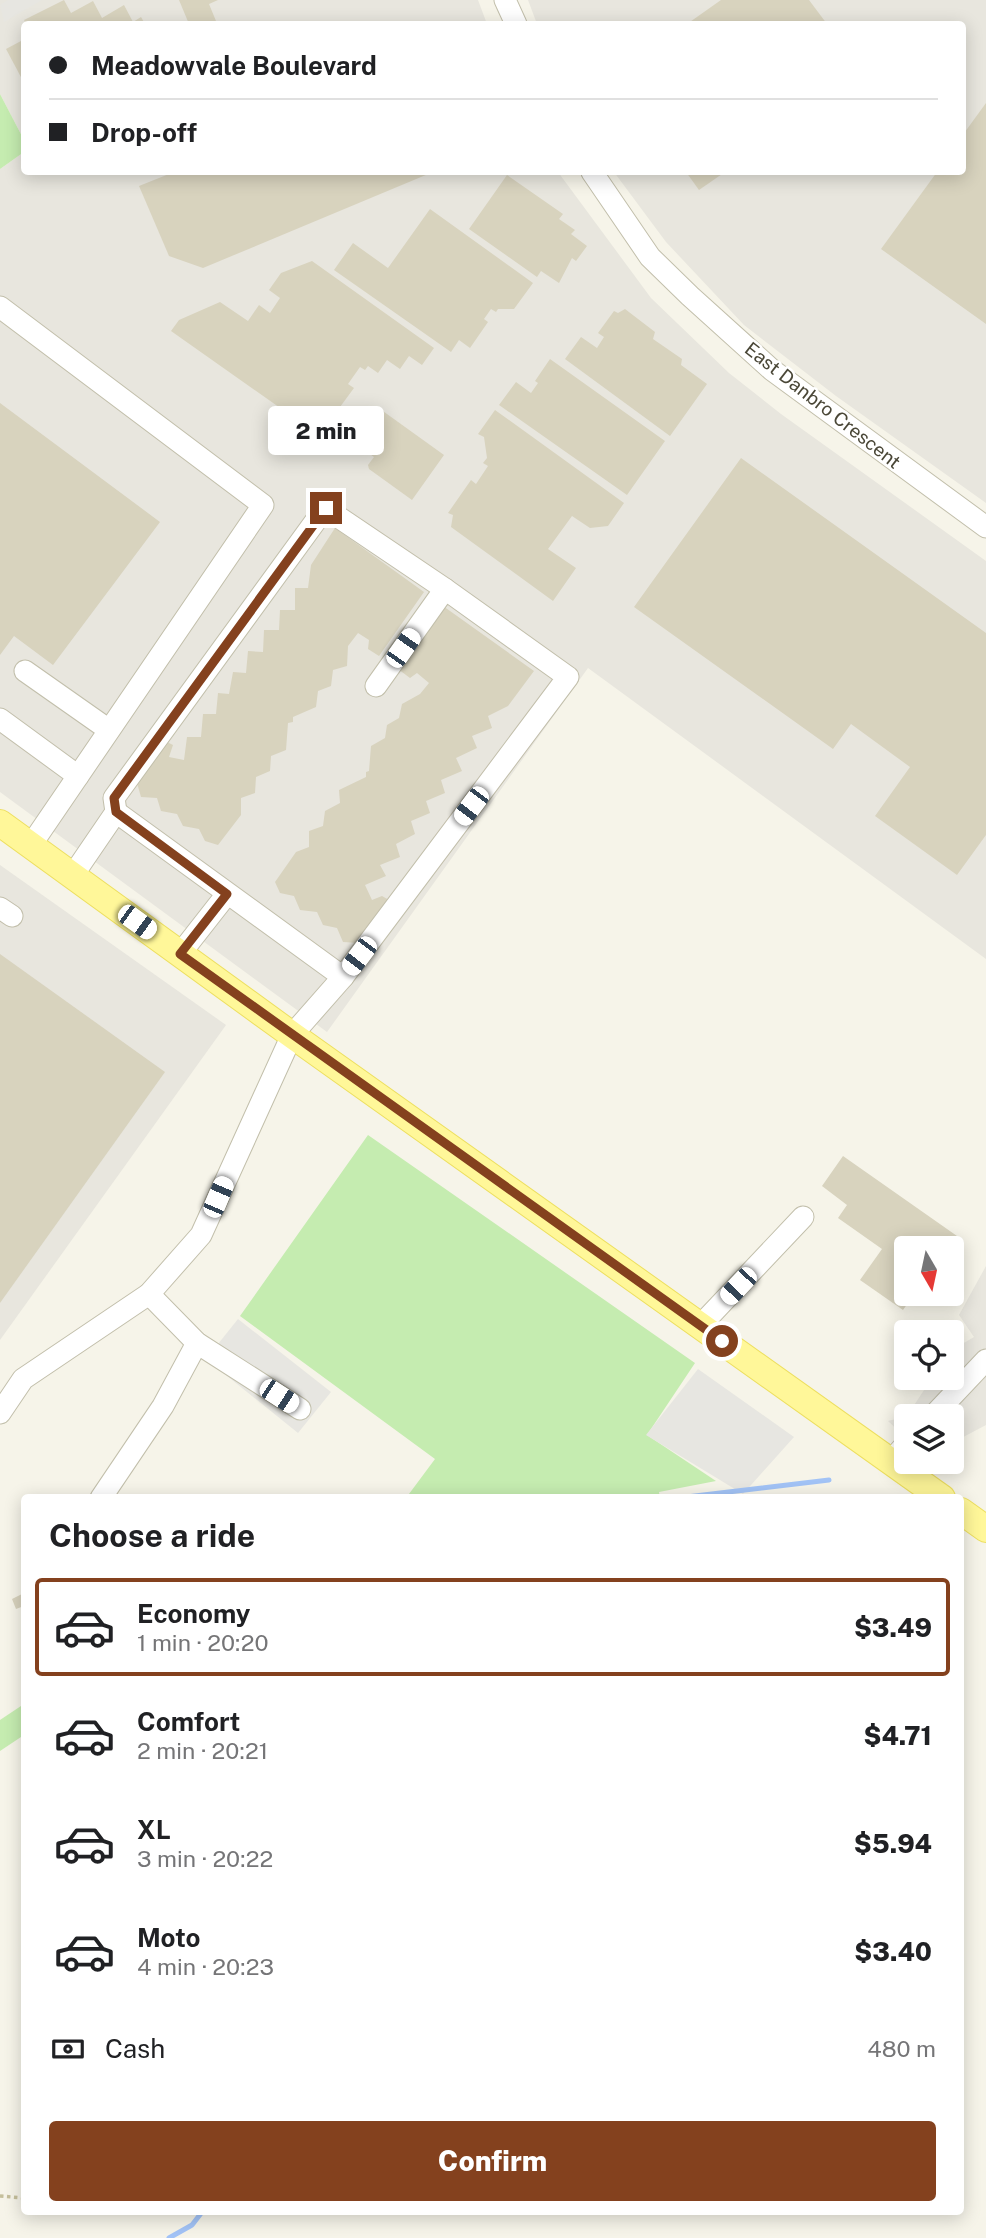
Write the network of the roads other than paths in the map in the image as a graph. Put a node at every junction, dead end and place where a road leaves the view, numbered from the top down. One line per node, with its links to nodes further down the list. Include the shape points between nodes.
1 (505, 0): 2 (street)
2 (515, 21)
3 (594, 175): 5 (street, East Danbro Crescent, via 650,257 772,370)
4 (1, 307): 10 (street, via 263,505)
5 (986, 527)
6 (445, 589): 8 (street); 12 (street, via 326,508 114,798); 18 (street, via 568,677)
7 (25, 671): 10 (street)
8 (376, 686)
9 (0, 719): 11 (street)
10 (109, 730): 11 (street)
11 (78, 776): 14 (street)
12 (116, 812): 15 (street); 16 (street)
13 (0, 822): 14 (main road)
14 (31, 845): 15 (main road)
15 (73, 875): 17 (main road)
16 (227, 894): 17 (street); 18 (street)
17 (180, 954): 19 (main road)
18 (343, 977): 19 (street)
19 (292, 1035): 21 (street, via 201,1236); 22 (main road)
20 (803, 1217): 22 (street)
21 (149, 1294): 23 (street); 27 (street, via 23,1379)
22 (700, 1326): 28 (main road)
23 (197, 1343): 26 (street); 30 (street, via 163,1406)
24 (986, 1360): 25 (street)
25 (944, 1404)
26 (300, 1409)
27 (0, 1412)
28 (894, 1450)
29 (919, 1474): 31 (main road)
30 (104, 1494)
31 (938, 1494)
32 (964, 1513): 33 (main road)
33 (986, 1529)

